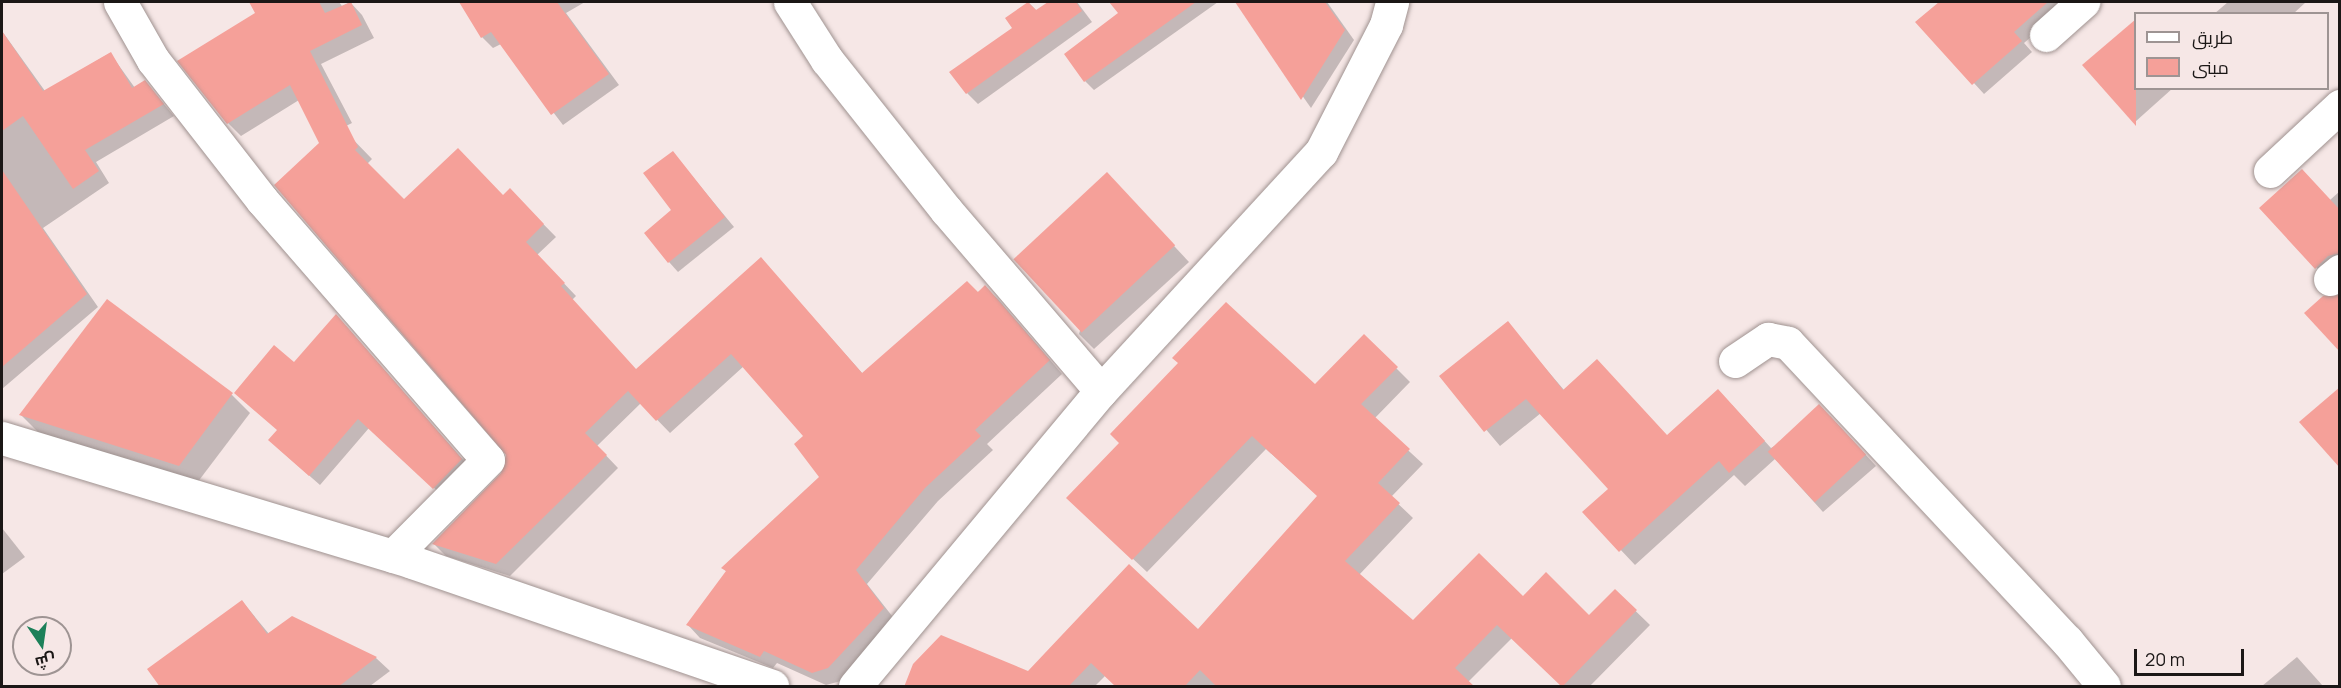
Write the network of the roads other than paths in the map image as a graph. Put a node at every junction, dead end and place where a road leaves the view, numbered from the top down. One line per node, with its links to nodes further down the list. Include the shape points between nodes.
1 (120, 2): 11 (street, via 153,60 262,200 488,460)
2 (790, 2): 9 (street, via 827,60 946,210)
3 (1392, 2): 9 (street, via 1386,25 1321,152)
4 (2083, 2): 5 (street)
5 (2046, 35)
6 (2340, 106): 7 (street)
7 (2270, 171)
8 (1735, 361): 14 (street, via 1768,339 1788,343 2067,640)
9 (1101, 391): 13 (street)
10 (2, 438): 11 (street)
11 (393, 556): 12 (street)
12 (772, 687)
13 (855, 687)
14 (2104, 687)

